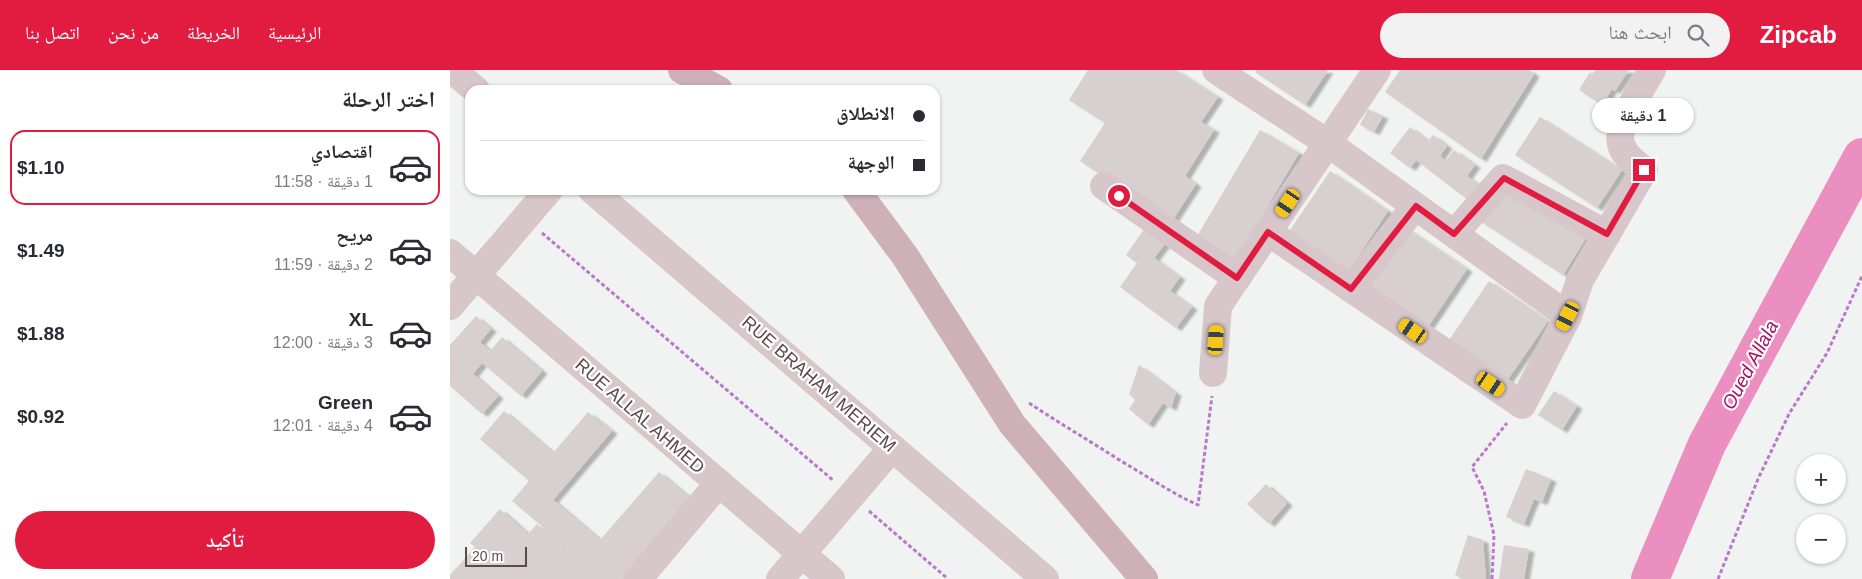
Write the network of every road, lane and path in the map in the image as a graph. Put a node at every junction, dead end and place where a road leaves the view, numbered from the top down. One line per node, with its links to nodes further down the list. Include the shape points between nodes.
1 (452, 70): 6 (street)
2 (682, 70): 7 (main road)
3 (1216, 70): 8 (street)
4 (1377, 70): 8 (street)
5 (1652, 70): 17 (street, via 1622,125 1620,138 1628,156 1644,170)
6 (470, 85)
7 (710, 85)
8 (1329, 144): 13 (street); 15 (street)
9 (1104, 186): 21 (street)
10 (545, 195): 14 (street)
11 (598, 195): 28 (street, RUE BRAHAM MERIEM)
12 (860, 195): 37 (main road, via 909,263 1012,424)
13 (1416, 206): 16 (street); 22 (street)
14 (525, 218): 19 (street); 30 (path)
15 (1268, 232): 21 (street); 22 (street)
16 (1454, 234): 17 (street, via 1504,178); 24 (street)
17 (1607, 234): 24 (street, via 1580,280)
18 (450, 253): 19 (street, RUE ALLAL AHMED)
19 (476, 275): 23 (street); 29 (street, RUE ALLAL AHMED)
20 (1862, 276): 39 (path, via 1827,353 1789,414)
21 (1237, 278): 25 (street, via 1218,306)
22 (1351, 289): 27 (street)
23 (450, 306)
24 (1568, 316): 27 (street)
25 (1213, 374): 26 (path, via 1198,505 1167,490)
26 (1024, 400)
27 (1522, 405): 38 (path, via 1472,467 1484,491 1494,535)
28 (892, 448): 30 (street); 36 (street, RUE BRAHAM MERIEM)
29 (719, 483): 31 (street, RUE ALLAL AHMED); 32 (street)
30 (851, 496): 31 (street); 35 (path)
31 (802, 554): 33 (street); 34 (street, RUE ALLAL AHMED)
32 (638, 579)
33 (780, 579)
34 (831, 579)
35 (948, 579)
36 (1045, 579)
37 (1144, 579)
38 (1492, 579)
39 (1718, 579)

